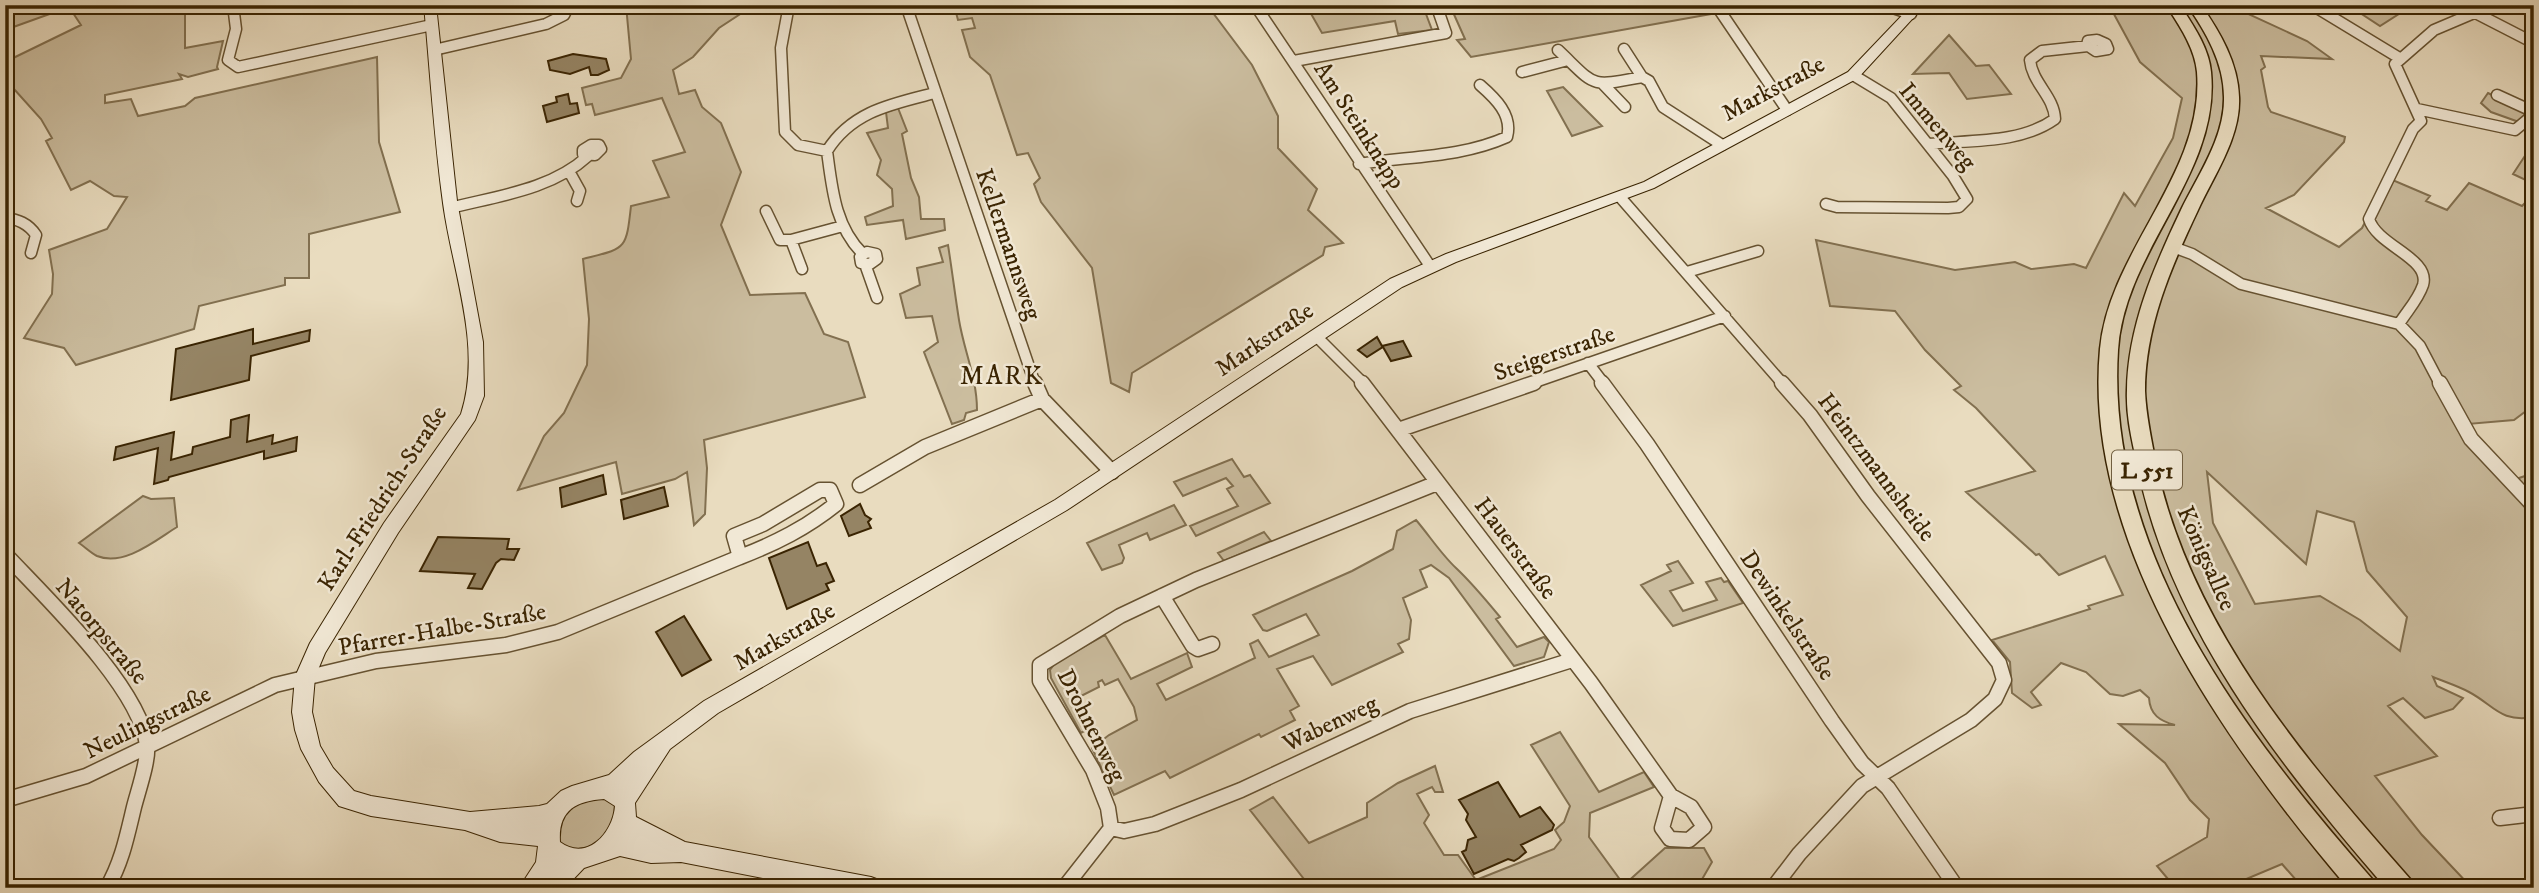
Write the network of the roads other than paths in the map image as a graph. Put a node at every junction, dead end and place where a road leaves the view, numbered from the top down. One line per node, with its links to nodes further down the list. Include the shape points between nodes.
1 (233, 5): 16 (street, via 236,29 228,60 238,67)
2 (430, 5): 16 (main road, Karl-Friedrich-Straße)
3 (569, 5): 20 (street, via 564,15 546,24)
4 (789, 5): 37 (street, via 781,49 785,132 798,145)
5 (906, 5): 30 (street, Kellermannsweg)
6 (1255, 5): 24 (street, Am Steinknapp)
7 (1441, 5): 24 (street, via 1446,33)
8 (1716, 5): 34 (street)
9 (1884, 5): 14 (street, Markstraße)
10 (2174, 5): 95 (main road, L 551, via 2204,70 2205,107 2193,146 2133,264 2115,311 2108,400 2119,477 2164,598 2218,696 2271,774)
11 (2194, 5): 49 (main road, Königsallee / L 551, via 2226,66 2231,110 2219,151)
12 (2312, 5): 22 (street)
13 (2460, 5): 15 (street)
14 (1915, 10): 26 (main road, Markstraße)
15 (2474, 13): 17 (street); 22 (street, via 2434,30)
16 (432, 25): 20 (main road, Karl-Friedrich-Straße)
17 (2534, 43)
18 (2088, 46): 35 (street, via 2042,51 2030,60 2032,72 2054,106 2055,119 2050,125 2021,134)
19 (1624, 49): 27 (street)
20 (434, 50): 44 (main road, Karl-Friedrich-Straße)
21 (1558, 50): 23 (street)
22 (2401, 59): 33 (street, via 2396,66)
23 (1568, 60): 25 (street, via 1531,65); 28 (street, via 1593,83)
24 (1294, 61): 39 (street, Am Steinknapp)
25 (1522, 72)
26 (1853, 75): 34 (main road, Markstraße); 35 (street, Immenweg, via 1891,97)
27 (1642, 77): 28 (street); 36 (street, via 1663,107)
28 (1603, 84): 32 (street)
29 (1480, 85): 39 (street, via 1504,113 1510,127 1507,137 1450,154)
30 (935, 93): 37 (street, via 860,115 842,128); 60 (street, Kellermannsweg)
31 (2497, 95): 33 (street, via 2533,115 2515,130)
32 (1625, 107)
33 (2417, 109): 57 (street, via 2421,121 2369,219 2374,232 2423,274 2418,293)
34 (1787, 110): 36 (main road, Markstraße)
35 (1928, 144): 43 (street, Immenweg, via 1967,195 1959,207)
36 (1722, 145): 41 (main road, Markstraße)
37 (827, 151): 47 (street)
38 (587, 156): 40 (street)
39 (1359, 164): 52 (street, Am Steinknapp)
40 (570, 173): 42 (street, via 580,191); 44 (street)
41 (1620, 197): 52 (main road, Markstraße); 54 (street, Heintzmannsheide)
42 (577, 201)
43 (1826, 204)
44 (450, 208): 71 (main road, Karl-Friedrich-Straße, via 476,358 473,407 362,573)
45 (766, 211): 48 (street, via 780,240)
46 (5, 217): 51 (street, via 32,228 36,235)
47 (844, 226): 48 (street); 55 (street, via 864,259)
48 (791, 240): 53 (street)
49 (2173, 247): 57 (street, via 2241,284); 96 (main road, Königsallee / L 551, via 2144,318 2136,365 2137,420 2160,515 2196,601 2244,685 2332,807)
50 (1758, 251): 54 (street)
51 (31, 253)
52 (1430, 266): 58 (main road, Markstraße)
53 (802, 269)
54 (1687, 272): 56 (street, Heintzmannsheide)
55 (877, 298)
56 (1725, 316): 59 (street, Steigerstraße); 74 (street, Heintzmannsheide, via 1810,415 1999,663 2004,682 1995,699 1971,720)
57 (2399, 324): 65 (street, via 2423,352 2465,430)
58 (1316, 336): 61 (street, Hauerstraße, via 1336,353); 62 (main road, Markstraße)
59 (1588, 363): 61 (street, Steigerstraße); 74 (street, Dewinkelstraße, via 1862,764)
60 (1042, 399): 62 (street, Kellermannsweg); 64 (street, via 893,461)
61 (1398, 429): 63 (street, Hauerstraße)
62 (1112, 472): 72 (main road, Markstraße, via 711,707)
63 (1437, 482): 68 (street, Drohnenweg); 70 (street, Hauerstraße)
64 (860, 485)
65 (2534, 506)
66 (5, 554): 73 (street, Natorpstraße, via 127,693)
67 (740, 558): 67 (street, Pfarrer-Halbe-Straße, via 785,539 829,511 836,504 830,489 734,536); 71 (street, Pfarrer-Halbe-Straße, via 589,621 527,641 413,655)
68 (1162, 596): 69 (street, via 1193,646 1198,649); 83 (street, Drohnenweg, via 1101,627 1040,665 1038,673 1094,775)
69 (1212, 644)
70 (1572, 660): 76 (street, Hauerstraße); 83 (street, Wabenweg, via 1409,711 1237,792 1155,824 1124,831)
71 (305, 677): 73 (street, Neulingstraße, via 275,685); 82 (main road, Karl-Friedrich-Straße, via 302,712 311,749 343,797 358,804)
72 (662, 746): 75 (main road, Markstraße, via 616,782); 79 (main road, Markstraße, via 638,780)
73 (148, 747): 77 (street, Neulingstraße, via 81,778); 88 (street, via 120,865)
74 (1877, 777): 93 (street, via 1862,786); 94 (street, Dewinkelstraße)
75 (601, 788): 78 (main road, via 576,794); 79 (main road, via 617,794)
76 (1671, 796)
77 (5, 800)
78 (554, 812): 82 (main road, Karl-Friedrich-Straße); 84 (main road)
79 (624, 812): 85 (main road, via 620,834); 86 (main road, via 633,829)
80 (2534, 814): 81 (street)
81 (2500, 818)
82 (465, 820): 84 (main road, Karl-Friedrich-Straße, via 500,832 533,834)
83 (1111, 828): 92 (street)
84 (548, 843): 87 (main road, via 563,857); 89 (main road, via 545,869)
85 (607, 847): 86 (main road); 87 (main road)
86 (681, 852): 91 (main road)
87 (579, 859): 90 (main road)
88 (107, 888)
89 (530, 888)
90 (549, 888)
91 (871, 888)
92 (1064, 888)
93 (1773, 888)
94 (1957, 888)
95 (2364, 888)
96 (2402, 888)

